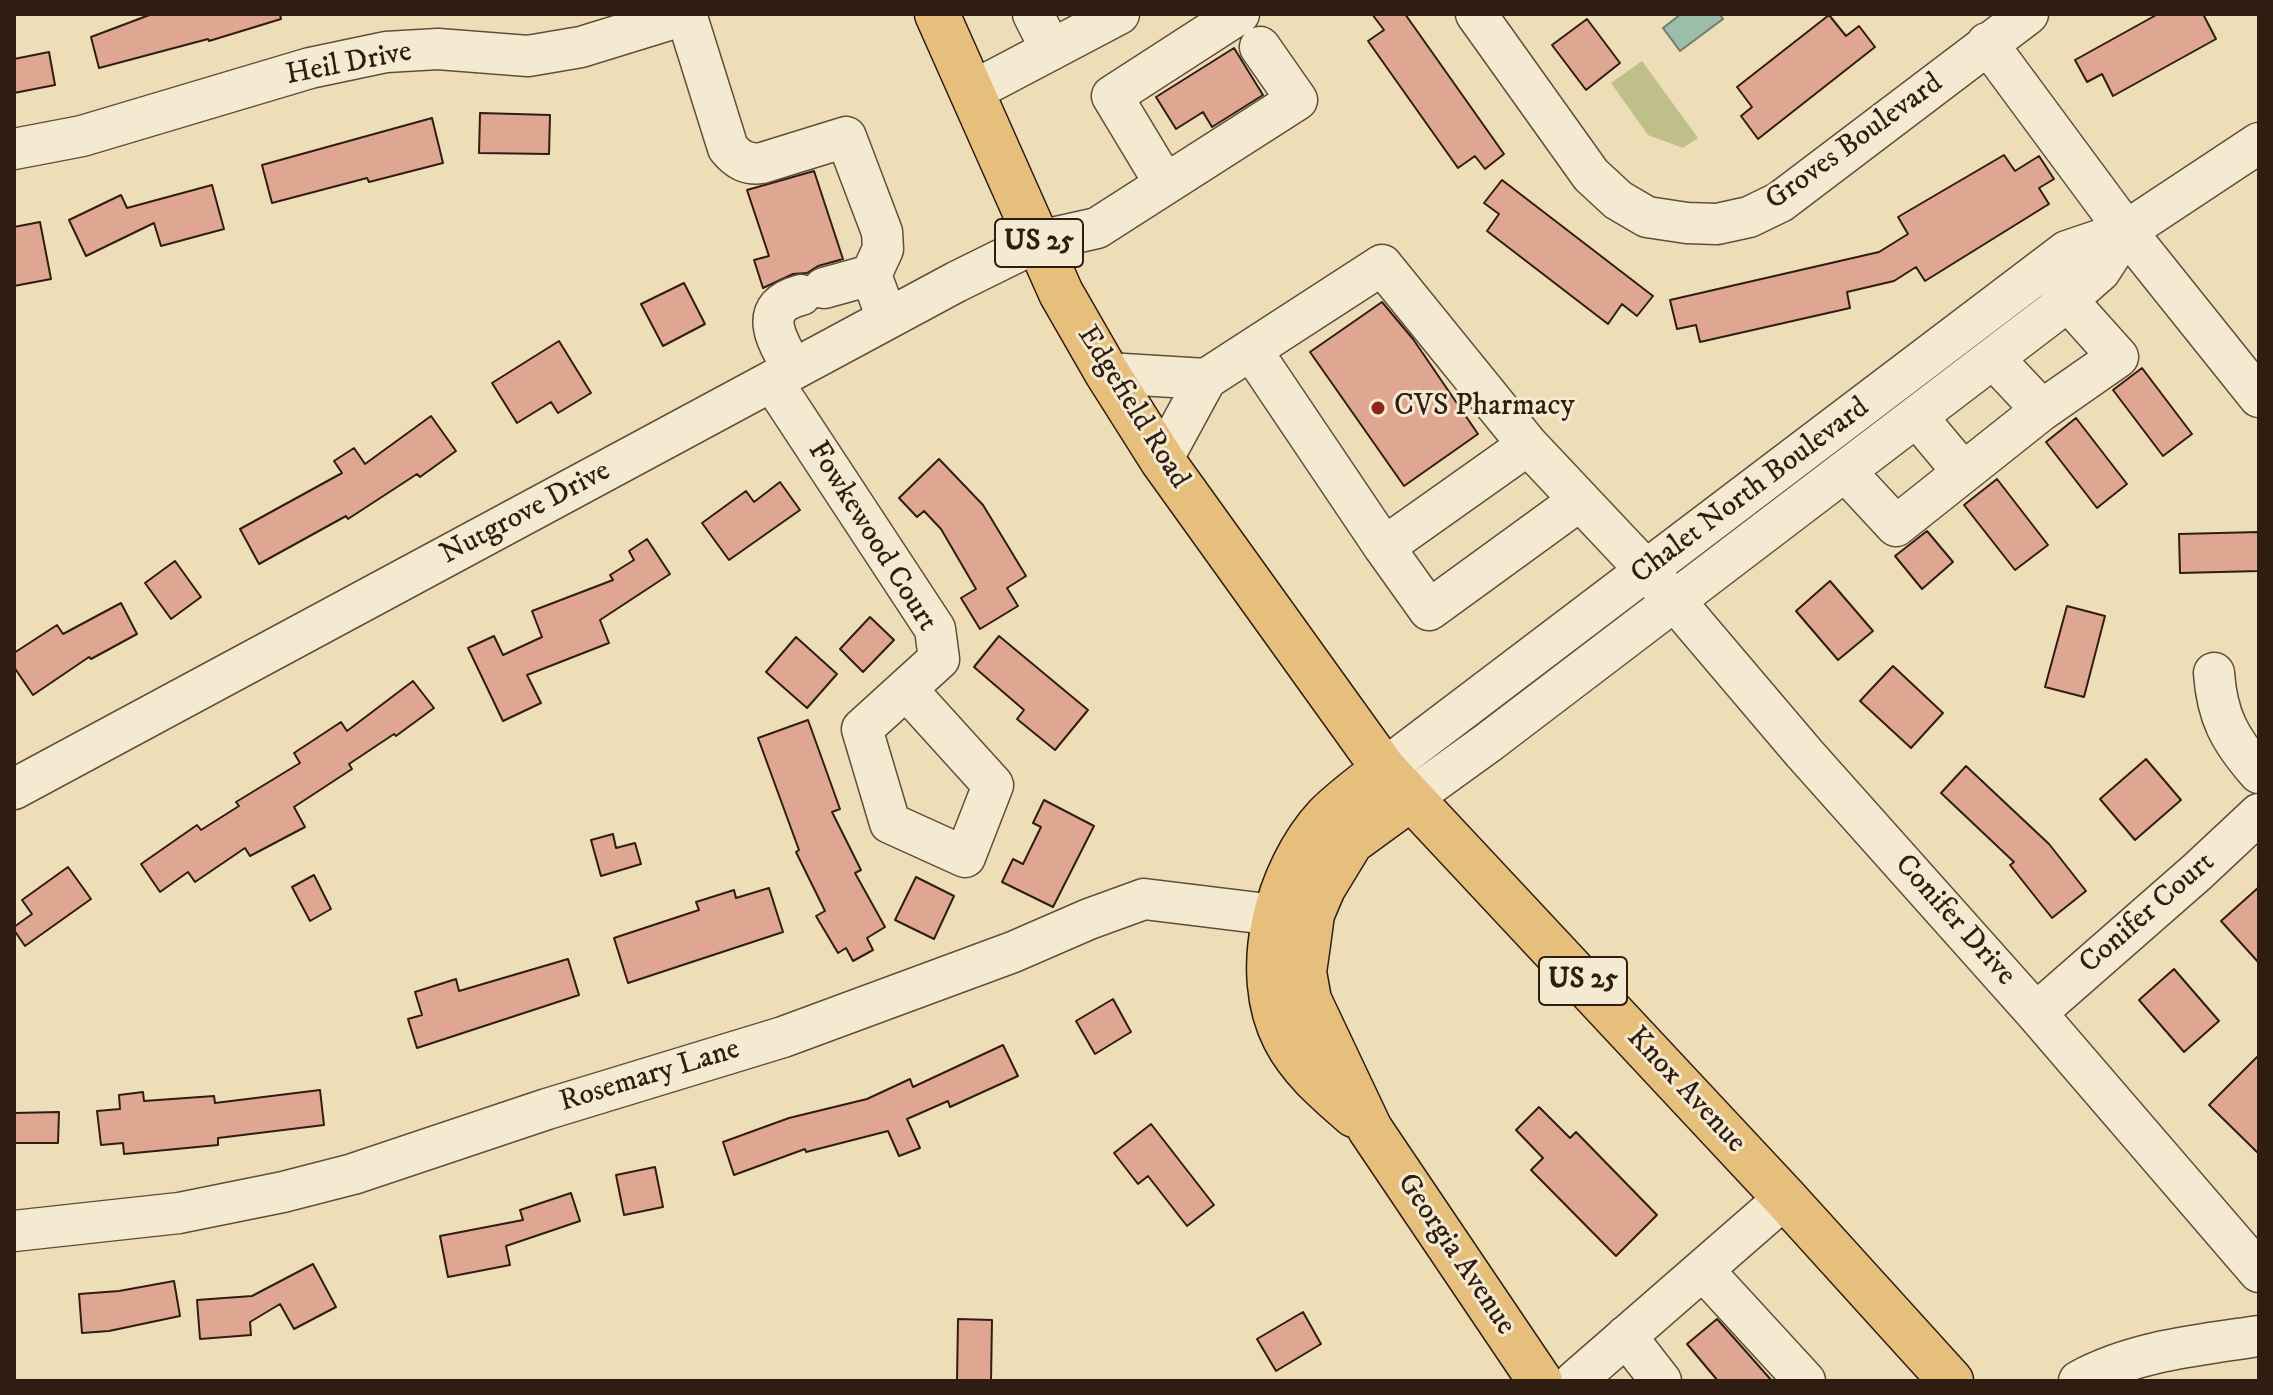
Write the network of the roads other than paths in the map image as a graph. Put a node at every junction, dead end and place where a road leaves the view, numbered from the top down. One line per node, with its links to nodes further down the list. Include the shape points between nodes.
1 (687, 14): 13 (street, Heil Drive, via 581,47 528,56 438,49 386,52 310,68 82,136); 17 (street, via 728,148 736,157 762,163 846,137 882,232 883,249)
2 (937, 14): 11 (main road, Edgefield Road / US 25)
3 (1033, 14): 10 (street)
4 (1119, 14): 10 (street)
5 (1239, 14): 14 (street, via 1112,96)
6 (1476, 14): 8 (street, Groves Boulevard, via 1591,175 1647,217 1687,223 1749,217 1780,202)
7 (2028, 14): 8 (street, Groves Boulevard)
8 (1987, 43): 15 (street)
9 (1260, 47): 14 (street, Nutgrove Drive, via 1297,100)
10 (1051, 50): 11 (street)
11 (971, 92): 16 (main road, Edgefield Road / US 25)
12 (2259, 143): 15 (street, Chalet North Boulevard)
13 (14, 149)
14 (1165, 184): 16 (street, Nutgrove Drive, via 1097,228)
15 (2126, 231): 18 (street, Chalet North Boulevard, via 2100,271); 25 (street); 34 (street, Chalet North Boulevard, via 2067,251)
16 (1039, 241): 19 (street, Nutgrove Drive); 22 (main road, Edgefield Road / US 25, via 1061,293)
17 (871, 275): 19 (street); 23 (street, via 778,307 773,332)
18 (2067, 300): 21 (street, Chalet North Boulevard); 26 (street, via 2118,357)
19 (887, 318): 23 (street, Nutgrove Drive)
20 (1252, 351): 24 (street); 28 (street, Conifer Drive, via 1382,265); 33 (street)
21 (1994, 359): 26 (street); 27 (street, Chalet North Boulevard)
22 (1107, 373): 24 (street); 29 (main road, Edgefield Road / US 25)
23 (783, 375): 37 (street, Fowkewood Court, via 935,629 939,659); 40 (street, Nutgrove Drive)
24 (1206, 379): 29 (street)
25 (2259, 397)
26 (2042, 410): 31 (street)
27 (1917, 417): 30 (street, Chalet North Boulevard); 31 (street)
28 (1528, 445): 32 (street, Conifer Drive); 33 (street)
29 (1162, 460): 39 (main road, Edgefield Road / US 25)
30 (1845, 471): 31 (street, via 1896,526); 35 (street, Chalet North Boulevard)
31 (1963, 472)
32 (1579, 501): 33 (street, via 1429,610); 34 (street, Conifer Drive)
33 (1384, 547)
34 (1646, 572): 35 (street, Conifer Drive); 39 (street, Chalet North Boulevard)
35 (1674, 600): 39 (street, Chalet North Boulevard, via 1489,742); 43 (street, Conifer Drive)
36 (2214, 673): 38 (street, via 2219,713 2239,751)
37 (906, 689)
38 (2259, 773)
39 (1397, 784): 42 (main road, Georgia Avenue, via 1328,816 1282,891); 44 (main road, Georgia Avenue, via 1337,861 1312,914 1304,972 1309,1000); 45 (main road, Knox Avenue / US 25)
40 (14, 789)
41 (2259, 814): 43 (street, Conifer Court)
42 (1275, 915): 44 (main road, Georgia Avenue, via 1269,986 1285,1039 1313,1080); 46 (street, Rosemary Lane, via 1144,899 783,1037 353,1174 179,1213)
43 (2036, 1013): 48 (street, Conifer Drive)
44 (1370, 1129): 51 (main road, Georgia Avenue)
45 (1785, 1198): 47 (street); 55 (main road, Knox Avenue / US 25)
46 (14, 1231)
47 (1703, 1270): 49 (street); 54 (street)
48 (2259, 1272)
49 (1626, 1336): 52 (street); 53 (street)
50 (2259, 1336): 56 (street, via 2123,1361)
51 (1540, 1381)
52 (1575, 1381)
53 (1661, 1381)
54 (1805, 1381)
55 (1951, 1381)
56 (2079, 1381)

